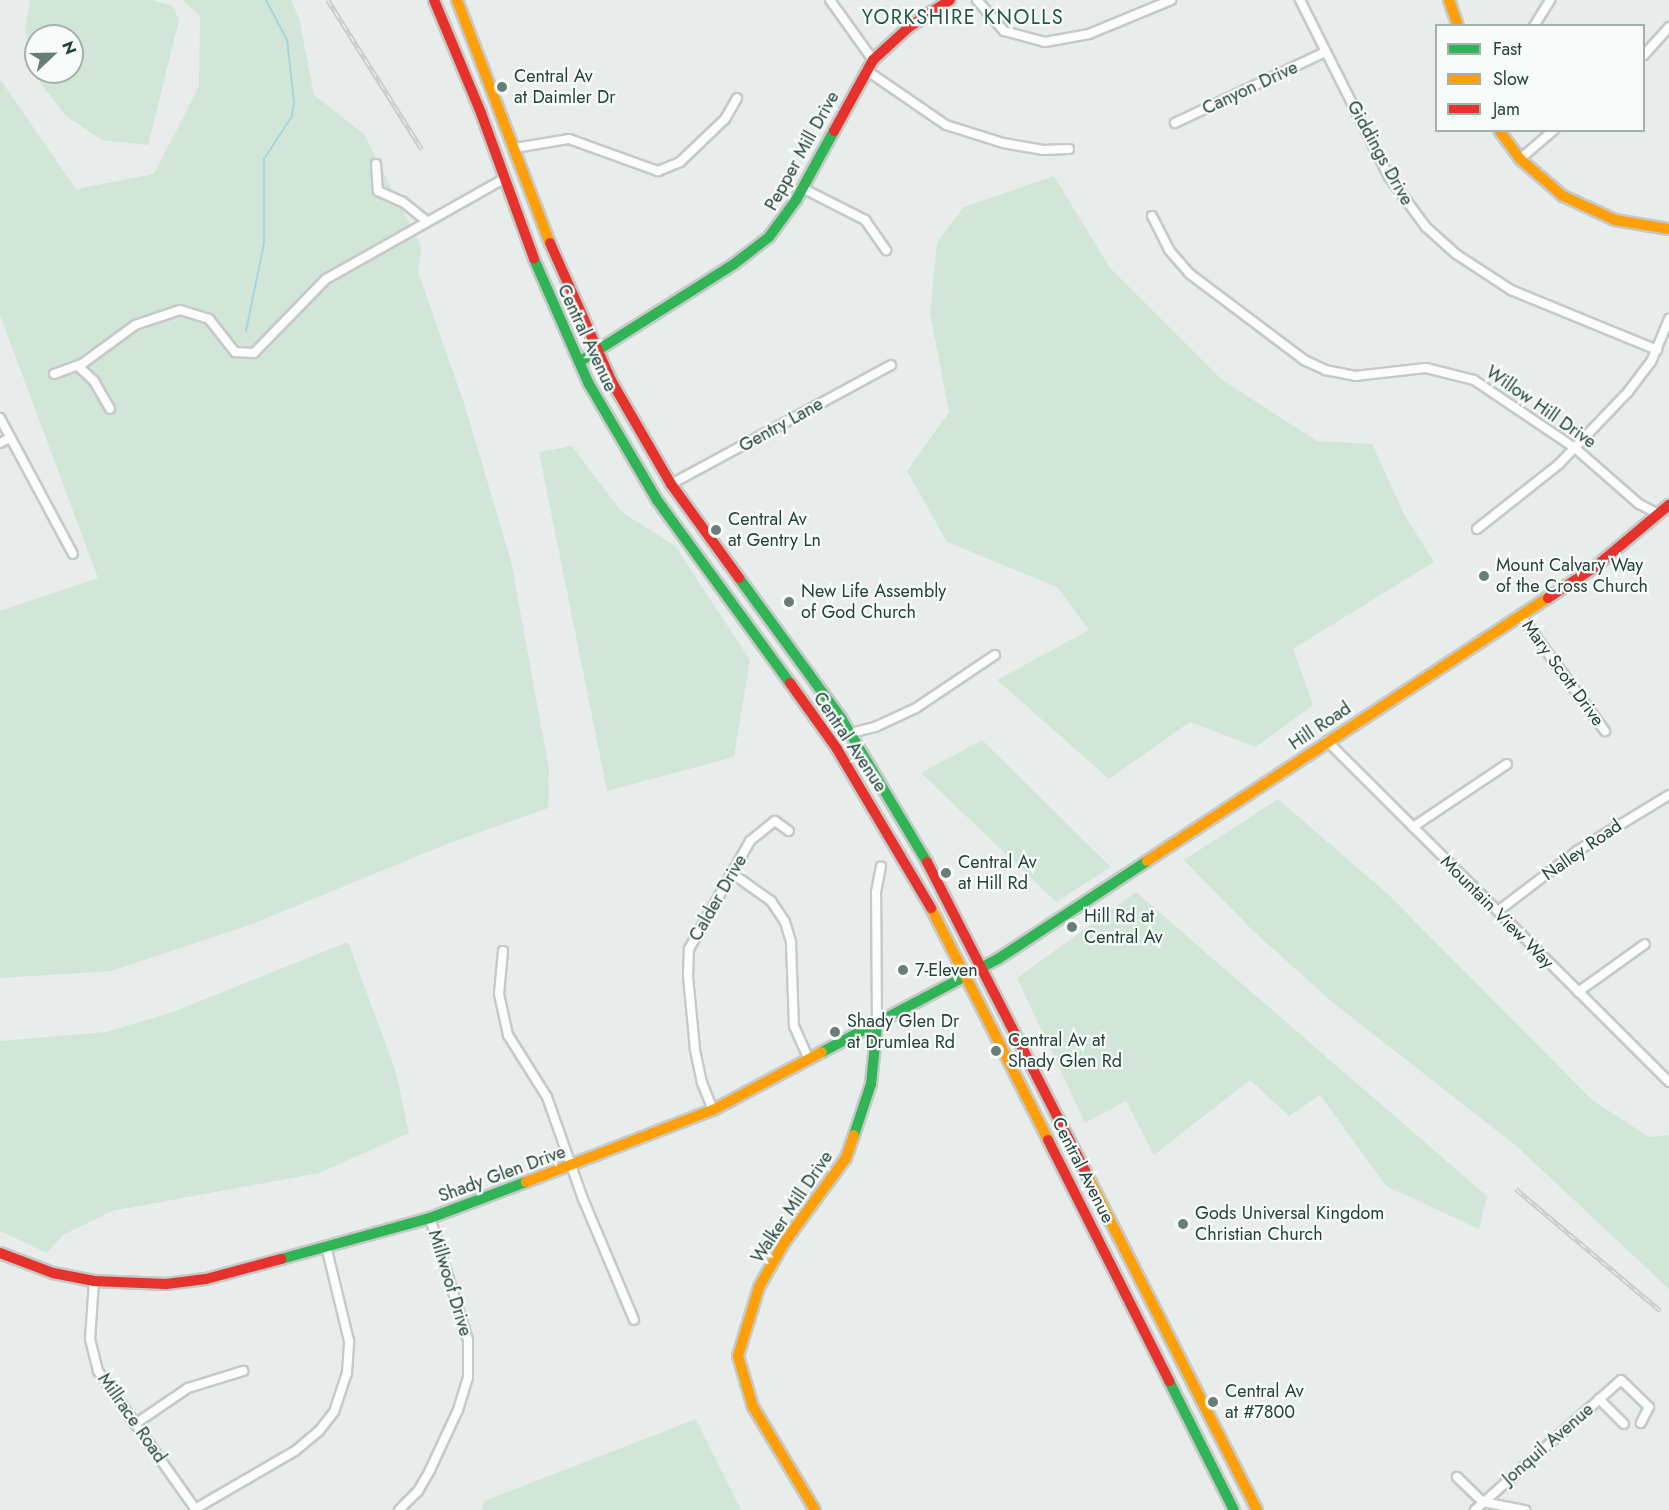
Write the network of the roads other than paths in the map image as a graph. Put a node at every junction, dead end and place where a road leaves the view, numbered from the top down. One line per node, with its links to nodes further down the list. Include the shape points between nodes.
1 (434, 0): 25 (main road, Central Avenue)
2 (457, 0): 21 (main road, Central Avenue)
3 (830, 0): 15 (street)
4 (951, 0): 15 (main road, Pepper Mill Drive, via 909,27)
5 (977, 0): 6 (street, via 1004,31 1045,42 1089,34)
6 (1171, 0)
7 (1300, 0): 13 (street, Giddings Drive)
8 (1449, 0): 10 (main road)
9 (1550, 0): 11 (street)
10 (1457, 24)
11 (1535, 24)
12 (1669, 27): 14 (street)
13 (1325, 52): 18 (street, Canyon Drive); 32 (street, Giddings Drive, via 1397,190 1446,246 1511,291)
14 (1645, 54)
15 (873, 60): 16 (main road, Pepper Mill Drive)
16 (866, 70): 22 (street, via 946,125 1003,143 1043,150); 26 (main road, Pepper Mill Drive)
17 (737, 98): 21 (street, via 725,119 680,162 658,171 569,139)
18 (1175, 123)
19 (1500, 132): 23 (main road)
20 (1552, 132): 23 (street)
21 (515, 148): 33 (main road, Central Avenue)
22 (1069, 149)
23 (1520, 159): 29 (main road, via 1551,188 1579,204 1635,225)
24 (376, 164): 28 (street, via 378,191 403,202)
25 (505, 178): 28 (street); 34 (main road, Central Avenue, via 540,275)
26 (802, 188): 30 (street, via 865,220); 33 (main road, Pepper Mill Drive, via 774,232 756,248)
27 (1152, 216): 42 (street, Willow Hill Drive, via 1169,250 1190,274 1304,360 1325,370 1355,376 1408,368 1463,375)
28 (425, 220): 36 (street, via 326,279 264,345 249,355 236,352 209,319 180,310 135,325)
29 (1669, 229)
30 (886, 249)
31 (1669, 319): 32 (street)
32 (1657, 350): 42 (street, via 1636,383)
33 (596, 352): 34 (main road, Pepper Mill Drive); 43 (main road, Central Avenue)
34 (579, 362): 64 (main road, Central Avenue, via 612,427 657,500 843,758 929,902)
35 (891, 365): 43 (street, Gentry Lane)
36 (78, 366): 37 (street); 38 (street, via 94,381)
37 (54, 374)
38 (110, 409)
39 (0, 418): 40 (street)
40 (10, 438): 41 (street); 48 (street)
41 (0, 442)
42 (1575, 448): 45 (street, Willow Hill Drive, via 1639,504); 47 (street)
43 (672, 484): 52 (main road, Central Avenue)
44 (1669, 505): 45 (main road, Hill Road)
45 (1659, 514): 46 (main road, Willow Hill Drive); 49 (main road, Hill Road, via 1614,553)
46 (1669, 521)
47 (1477, 530)
48 (73, 554)
49 (1520, 615): 51 (street, Mary Scott Drive); 53 (main road, Hill Road)
50 (995, 655): 52 (street, via 916,708 875,728)
51 (1605, 731)
52 (851, 733): 63 (main road, Central Avenue, via 915,838)
53 (1327, 741): 56 (street, Mountain View Way); 63 (main road, Hill Road)
54 (1507, 764): 56 (street)
55 (1669, 795): 60 (street, Nalley Road, via 1577,852)
56 (1413, 827): 60 (street, Mountain View Way)
57 (789, 831): 59 (street, Calder Drive, via 775,821 761,829)
58 (882, 866): 66 (street, Walker Mill Drive, via 876,892)
59 (733, 874): 67 (street, via 771,900 786,922 791,942 794,1026); 69 (street, Calder Drive, via 691,942 687,965 699,1072)
60 (1498, 911): 65 (street, Mountain View Way)
61 (1645, 944): 65 (street)
62 (502, 951): 70 (street, via 499,983 503,1021 513,1046 547,1097)
63 (983, 968): 64 (main road, Shady Glen Drive); 82 (main road, Central Avenue)
64 (967, 977): 66 (main road, Shady Glen Drive); 87 (main road, Central Avenue)
65 (1578, 992): 68 (street, Mountain View Way)
66 (877, 1025): 67 (main road, Shady Glen Drive); 86 (main road, Walker Mill Drive, via 871,1084 846,1158 784,1243 759,1287 738,1356 753,1407)
67 (809, 1060): 69 (main road, Shady Glen Drive)
68 (1669, 1082)
69 (712, 1110): 70 (main road, Shady Glen Drive)
70 (572, 1165): 71 (main road, Shady Glen Drive); 75 (street)
71 (430, 1218): 72 (main road, Shady Glen Drive); 85 (street, Millwoof Drive, via 468,1340 468,1377 458,1410 430,1470 418,1491)
72 (326, 1246): 74 (main road, Shady Glen Drive, via 197,1280 135,1284); 84 (street, via 350,1341 347,1373 334,1412 295,1451)
73 (0, 1253): 74 (main road, Shady Glen Drive, via 53,1273)
74 (94, 1281): 79 (street, Millrace Road, via 90,1331 94,1360 114,1398)
75 (634, 1320)
76 (243, 1371): 79 (street, via 188,1388)
77 (1599, 1399): 78 (street, Jonquil Avenue, via 1622,1380 1649,1407); 80 (street); 83 (street, Jonquil Avenue)
78 (1641, 1423)
79 (135, 1424): 84 (street, Millrace Road)
80 (1624, 1424)
81 (1457, 1477): 83 (street)
82 (1250, 1496): 88 (main road, Central Avenue); 89 (main road)
83 (1483, 1502): 90 (street, Jonquil Avenue); 91 (street)
84 (196, 1509)
85 (399, 1510)
86 (815, 1510)
87 (1234, 1510)
88 (1257, 1510)
89 (1267, 1510)
90 (1475, 1510)
91 (1526, 1510)

